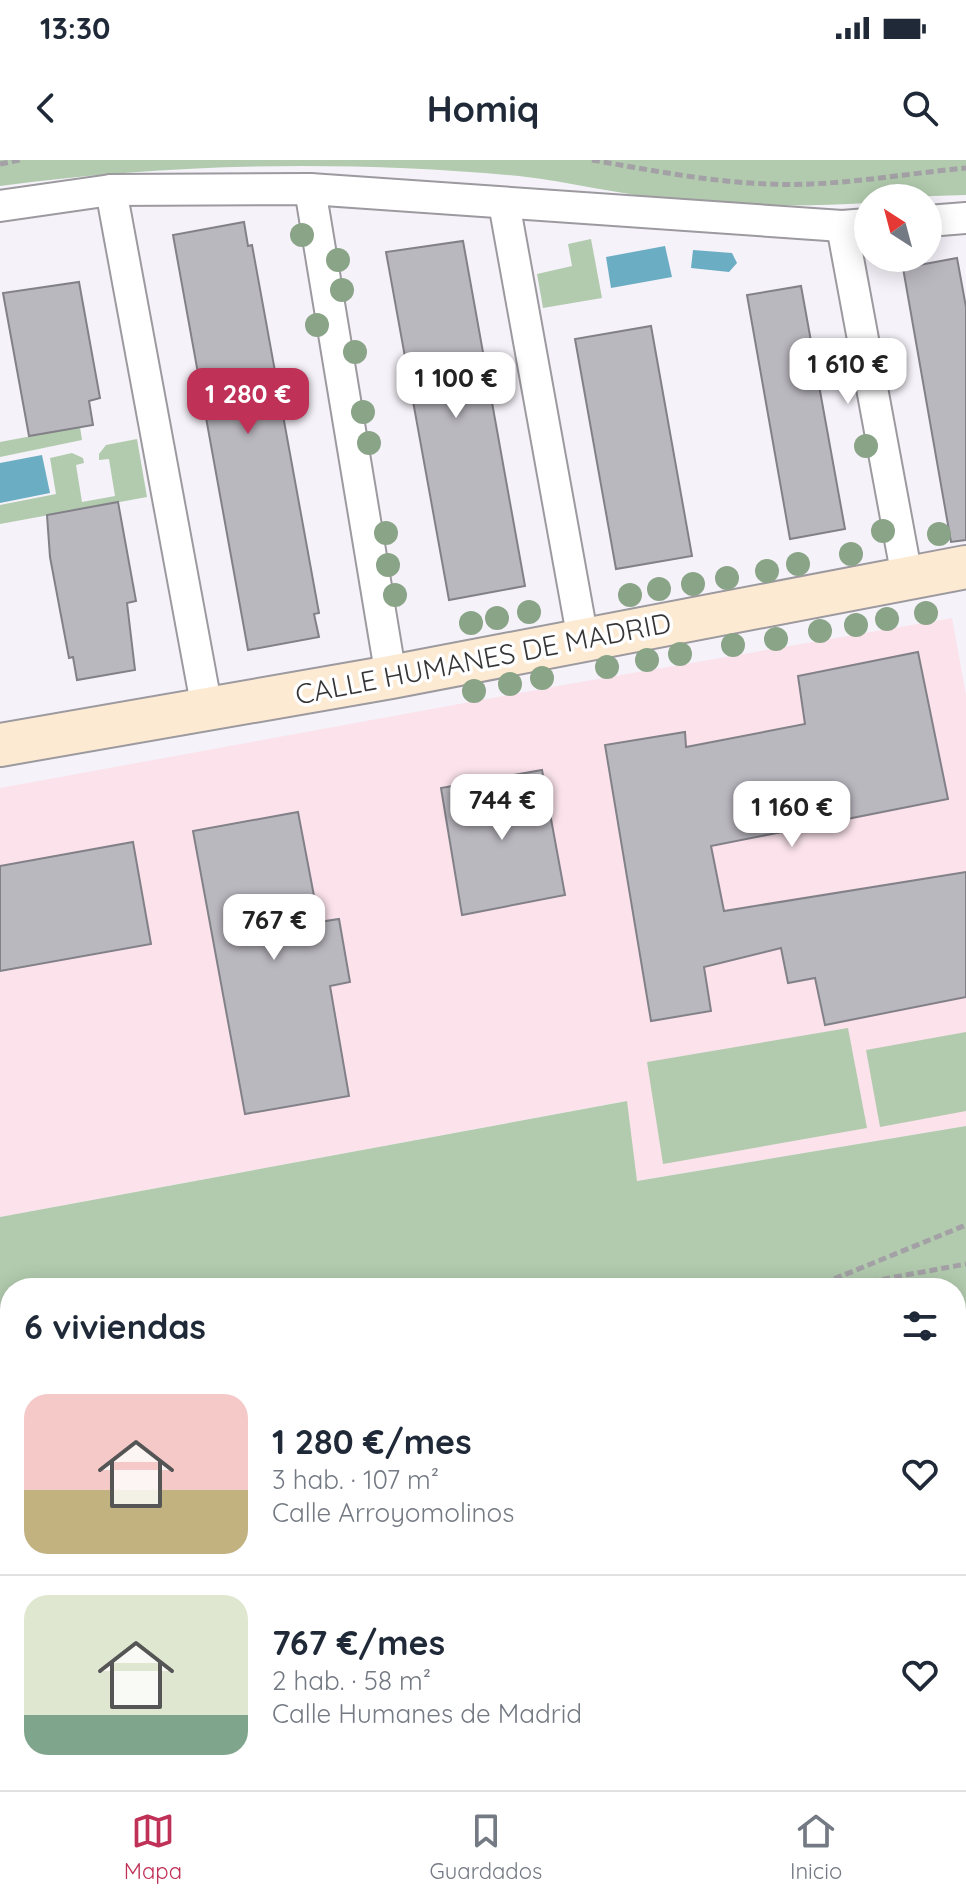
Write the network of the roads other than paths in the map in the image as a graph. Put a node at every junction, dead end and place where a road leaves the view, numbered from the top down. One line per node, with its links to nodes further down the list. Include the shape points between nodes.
1 (310, 189): 2 (street); 3 (street); 12 (street)
2 (111, 190): 4 (street); 13 (street)
3 (504, 203): 7 (street); 11 (street)
4 (0, 206)
5 (966, 218): 6 (street)
6 (942, 220)
7 (854, 225)
8 (862, 272): 10 (street)
9 (966, 567): 10 (street, CALLE HUMANES DE MADRID)
10 (907, 577): 11 (street, CALLE HUMANES DE MADRID)
11 (583, 640): 12 (street, CALLE HUMANES DE MADRID)
12 (391, 677): 13 (street, CALLE HUMANES DE MADRID)
13 (207, 709): 14 (street, CALLE HUMANES DE MADRID)
14 (0, 745)

